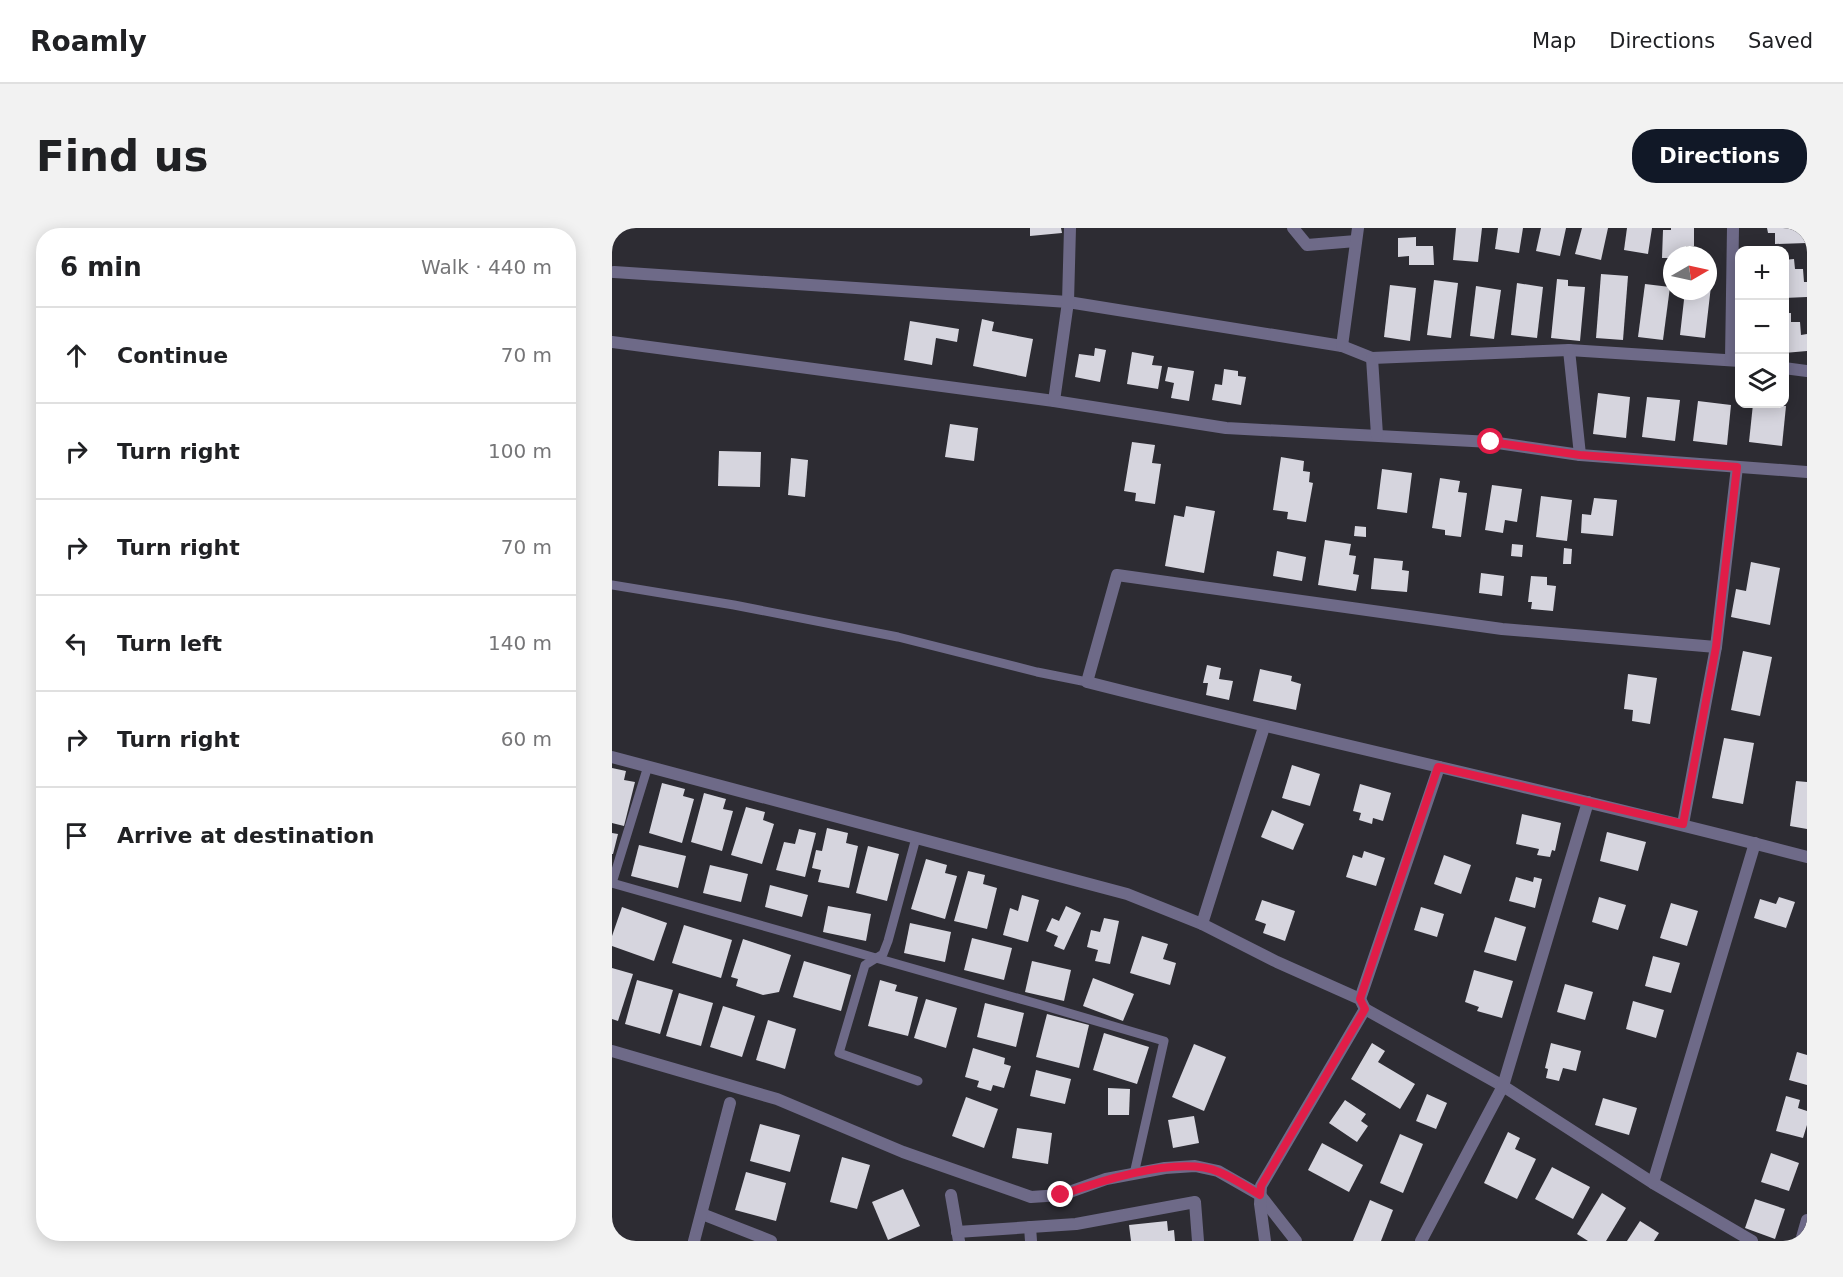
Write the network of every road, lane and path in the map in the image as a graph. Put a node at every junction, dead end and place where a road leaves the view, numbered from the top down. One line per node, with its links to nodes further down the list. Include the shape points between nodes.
1 (1070, 228): 6 (street)
2 (1293, 228): 4 (street, via 1308,245)
3 (1733, 228): 11 (street)
4 (1357, 234): 8 (street)
5 (614, 272): 6 (street)
6 (1068, 302): 8 (street); 14 (street)
7 (612, 342): 14 (street)
8 (1342, 346): 10 (street)
9 (1569, 350): 10 (street); 11 (street); 16 (street)
10 (1372, 358): 15 (street)
11 (1735, 360)
12 (1789, 369): 13 (street)
13 (1807, 371)
14 (1054, 401): 15 (street, via 1226,428)
15 (1377, 435): 16 (street, via 1491,442)
16 (1580, 455): 17 (street)
17 (1737, 467): 18 (street); 20 (street)
18 (1807, 472)
19 (612, 585): 21 (lane, via 898,637)
20 (1716, 647): 21 (street, via 1502,628 1117,575); 27 (street)
21 (1087, 682): 22 (street)
22 (1264, 727): 25 (street); 31 (street)
23 (612, 757): 24 (street)
24 (648, 766): 28 (street); 32 (lane, via 612,883)
25 (1438, 767): 26 (street); 33 (street)
26 (1588, 802): 27 (street); 36 (street)
27 (1683, 824): 29 (street)
28 (916, 838): 31 (street, via 1127,894); 32 (lane, via 888,941 883,954)
29 (1755, 843): 30 (street); 39 (street)
30 (1807, 857)
31 (1202, 924): 33 (street)
32 (874, 958): 35 (lane, via 865,965 839,1053); 38 (lane, via 1164,1041)
33 (1362, 1004): 36 (street); 41 (street, via 1261,1186)
34 (612, 1051): 38 (street, via 777,1099 903,1152 1031,1197 1061,1195)
35 (918, 1081)
36 (1503, 1086): 39 (street); 52 (street)
37 (730, 1103): 42 (street)
38 (1134, 1174): 41 (street, via 1195,1166 1218,1171)
39 (1653, 1183): 53 (street)
40 (951, 1195): 45 (street)
41 (1260, 1195): 50 (street); 51 (street)
42 (702, 1214): 46 (street); 47 (street)
43 (1807, 1220): 54 (street)
44 (1030, 1227): 45 (street); 48 (street); 49 (street, via 1076,1224 1195,1202)
45 (958, 1236)
46 (694, 1241)
47 (771, 1241)
48 (1031, 1241)
49 (1198, 1241)
50 (1265, 1241)
51 (1296, 1241)
52 (1421, 1241)
53 (1752, 1241)
54 (1801, 1241)

